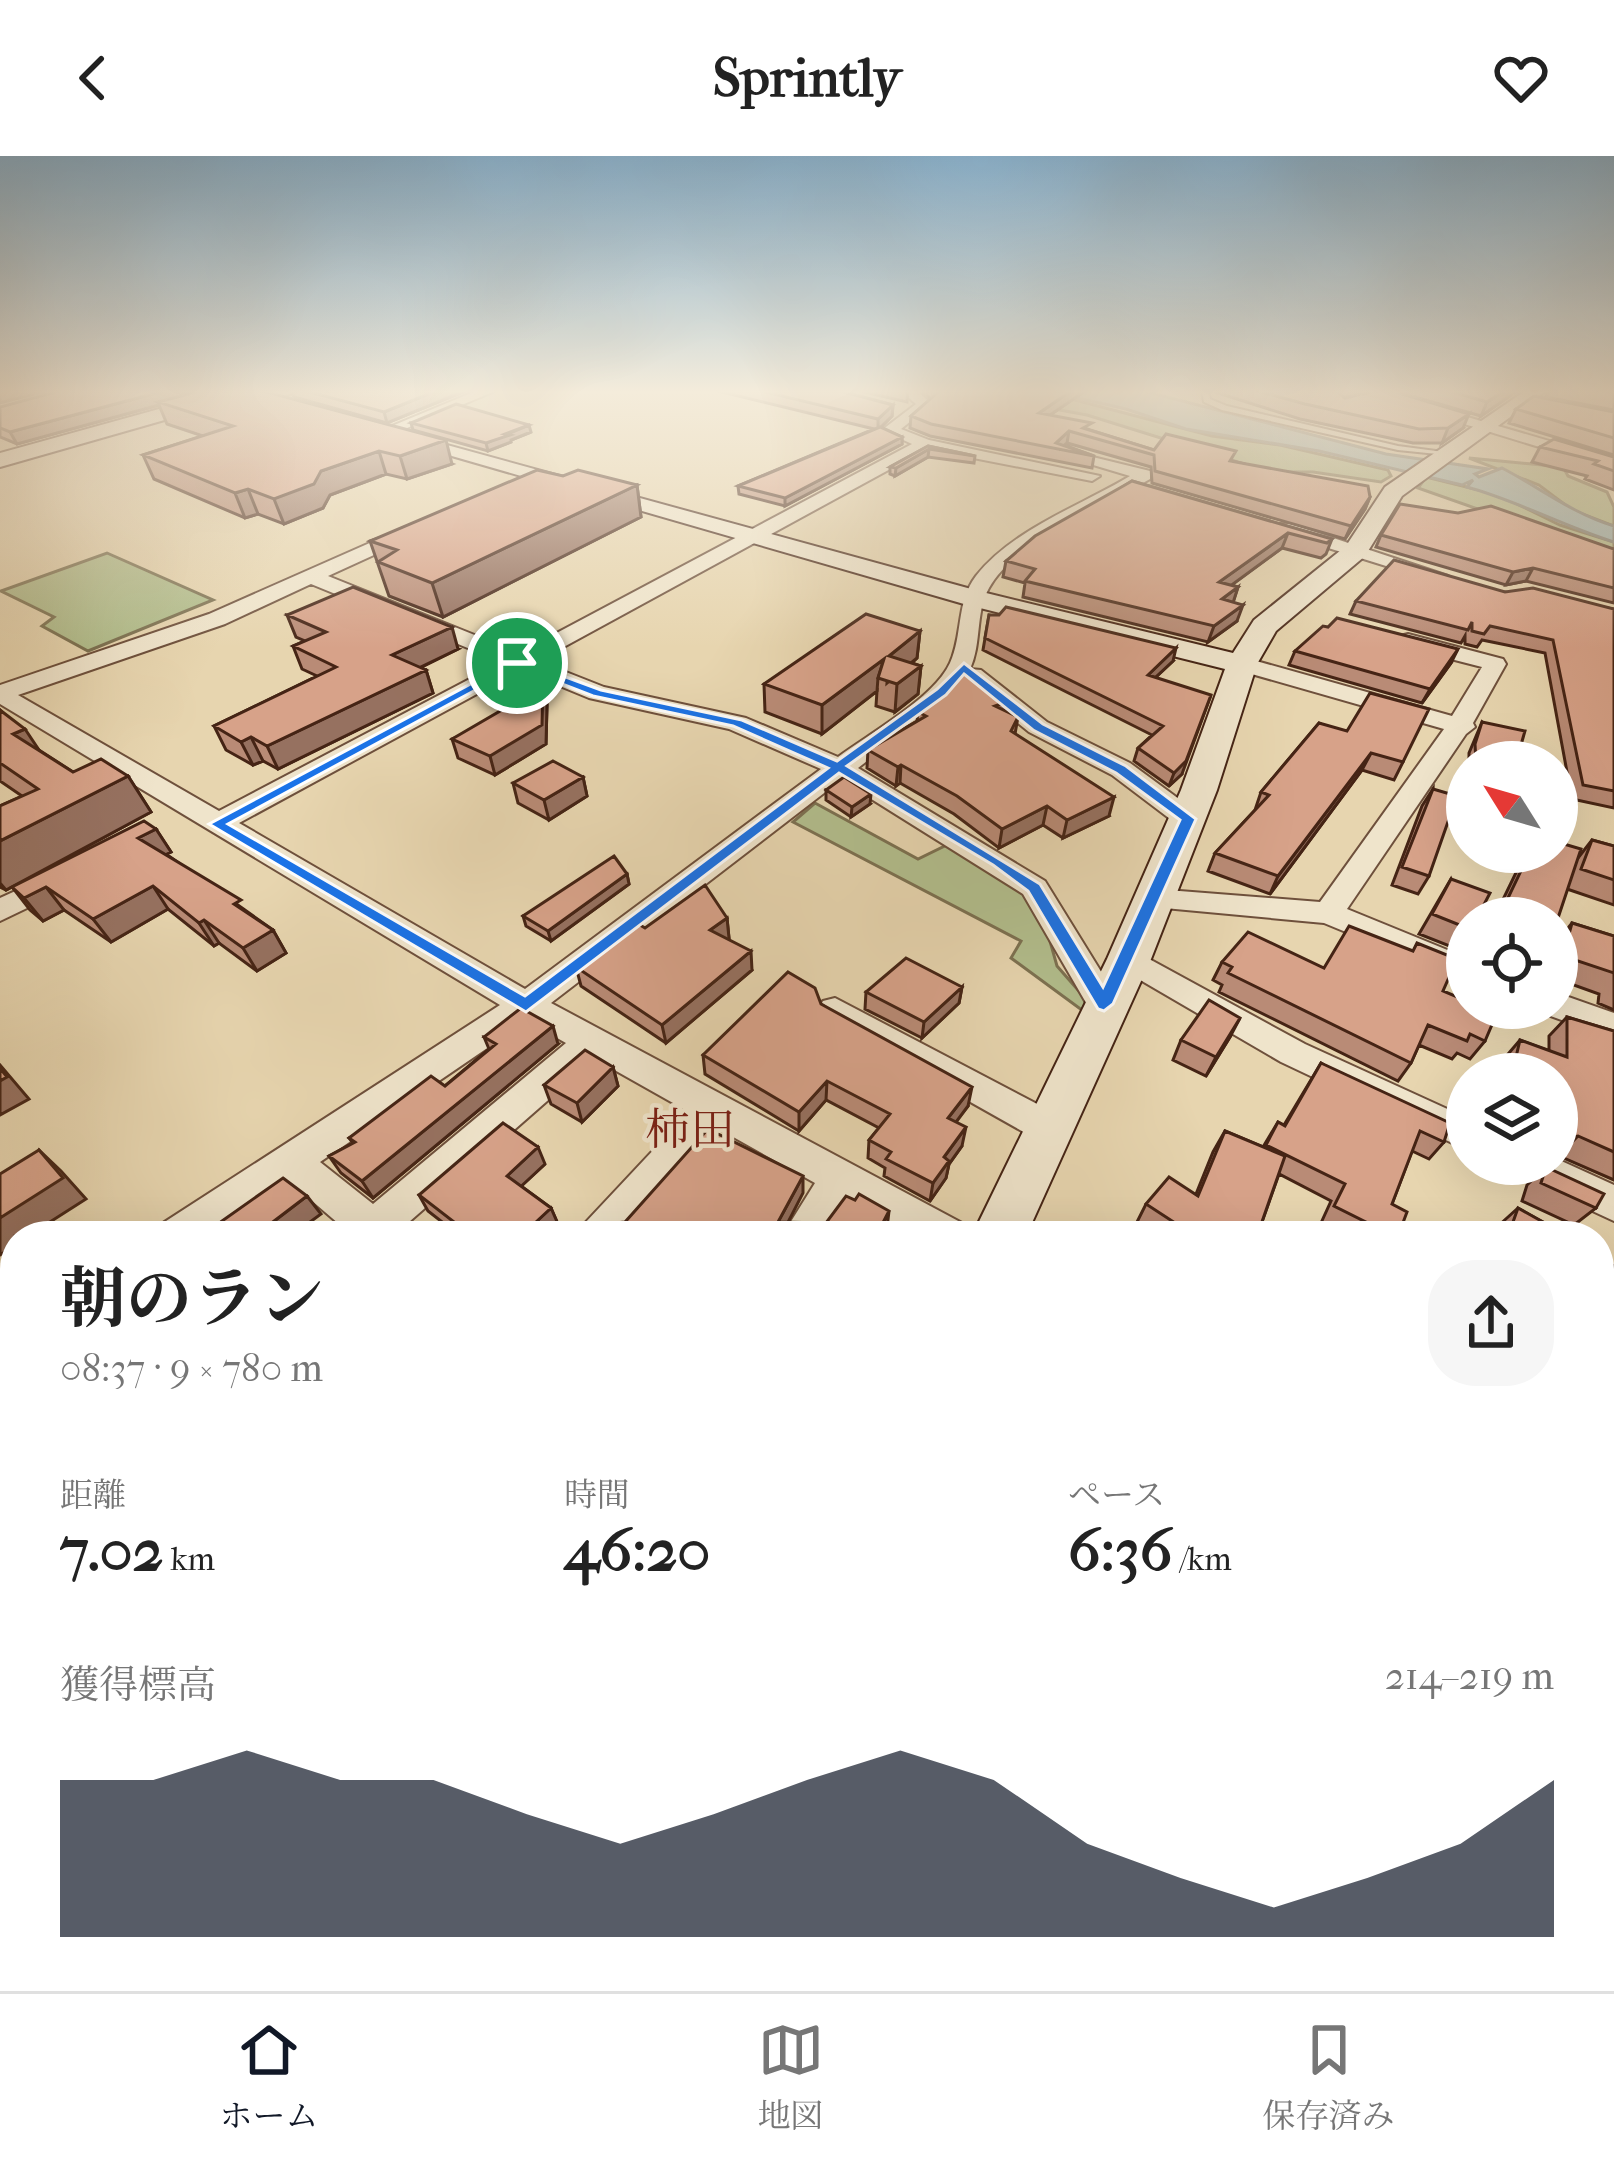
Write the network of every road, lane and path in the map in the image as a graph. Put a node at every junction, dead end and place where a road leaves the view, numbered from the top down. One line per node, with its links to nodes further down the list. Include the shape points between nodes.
1 (537, 477): 8 (street)
2 (540, 477): 12 (street)
3 (865, 477): 12 (street)
4 (1095, 477): 7 (street)
5 (1141, 477): 7 (street)
6 (1413, 477): 13 (street, via 1384,500)
7 (1124, 487): 9 (street); 16 (street, via 993,566)
8 (496, 494)
9 (1157, 496)
10 (433, 520): 14 (street)
11 (1270, 524): 13 (street)
12 (754, 537): 16 (street); 18 (street)
13 (1357, 551): 15 (street); 19 (street, via 1264,626)
14 (313, 577): 18 (street); 21 (street, via 217,619)
15 (1463, 584)
16 (974, 598): 19 (street); 20 (street)
17 (1383, 634): 22 (street, via 1495,664)
18 (517, 663): 23 (street, via 597,693 737,722); 24 (street)
19 (1242, 664): 22 (street); 25 (street)
20 (964, 667): 23 (street); 25 (street, via 1038,727 1121,770)
21 (0, 693): 24 (street)
22 (1463, 727): 29 (street, via 1372,843)
23 (838, 767): 32 (street, via 1034,888); 33 (street)
24 (194, 819): 33 (street)
25 (1188, 819): 27 (street)
26 (97, 861): 28 (street)
27 (1154, 899): 29 (street); 30 (street)
28 (0, 911)
29 (1330, 914): 31 (street)
30 (1129, 959): 32 (street); 39 (street, via 1294,1053)
31 (1446, 962)
32 (1104, 1004): 40 (street)
33 (526, 1005): 37 (street); 41 (street)
34 (835, 1010): 40 (street)
35 (1578, 1012): 36 (street)
36 (1614, 1026)
37 (591, 1042): 38 (street); 47 (street)
38 (714, 1109): 42 (street); 48 (street)
39 (1446, 1125)
40 (1049, 1128): 51 (street)
41 (293, 1162): 45 (street); 46 (street)
42 (840, 1179): 49 (street); 50 (street)
43 (1574, 1185): 44 (street)
44 (1614, 1204)
45 (201, 1221)
46 (365, 1221)
47 (381, 1221)
48 (613, 1221)
49 (813, 1221)
50 (919, 1221)
51 (1006, 1221)

